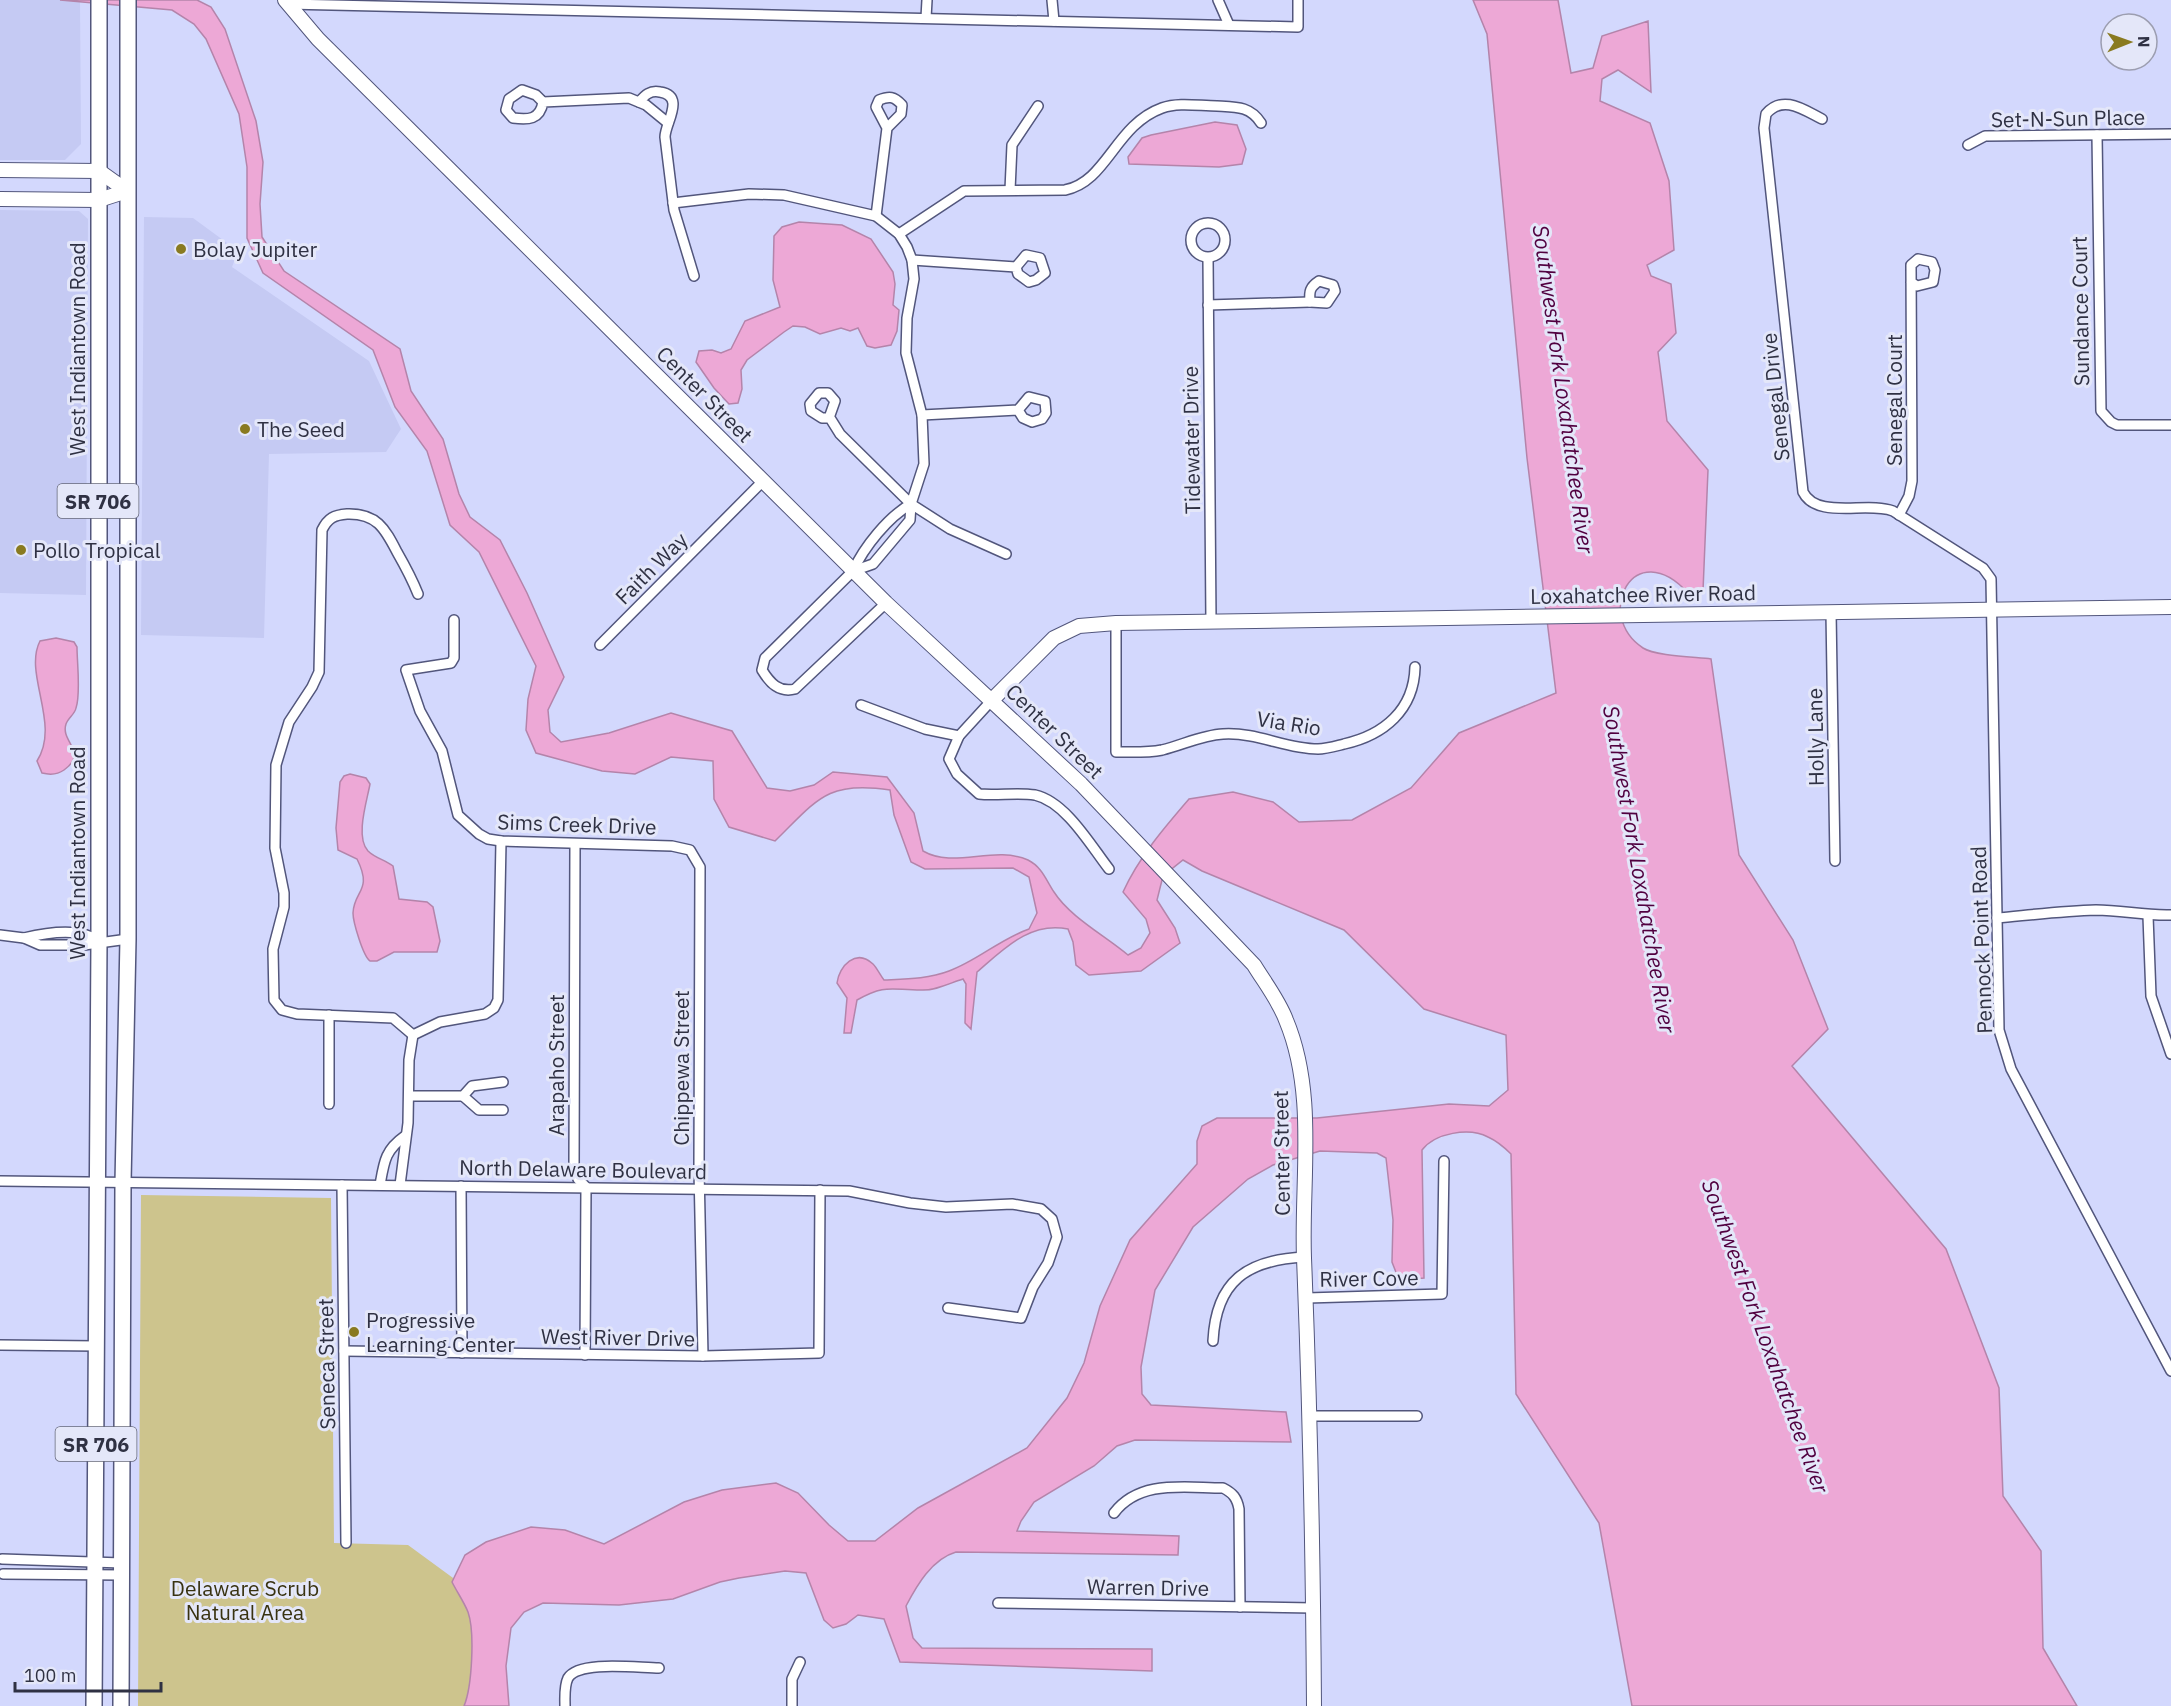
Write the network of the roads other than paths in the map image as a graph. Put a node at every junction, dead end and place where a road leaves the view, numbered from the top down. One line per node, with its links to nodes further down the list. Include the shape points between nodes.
1 (927, 0): 8 (street)
2 (1052, 0): 9 (street)
3 (1218, 0): 10 (street)
4 (1298, 0): 10 (street, via 1298,27)
5 (284, 1): 8 (street); 41 (street, Center Street)
6 (99, 6): 22 (main road, West Indiantown Road / SR 706)
7 (128, 7): 24 (main road, SR 706)
8 (926, 18): 9 (street)
9 (1054, 21): 10 (street)
10 (1229, 25)
11 (543, 102): 12 (street, via 621,98)
12 (639, 102): 15 (street); 15 (street, via 651,92 664,93 674,110)
13 (1038, 106): 23 (street, via 1012,145)
14 (1822, 119): 43 (street, Senegal Drive, via 1783,103 1771,109 1764,121 1803,492 1818,506 1879,507)
15 (668, 123): 27 (street, via 665,137)
16 (1262, 123): 23 (street, via 1255,112 1240,107 1163,108 1127,130 1092,177 1080,186 1065,190)
17 (887, 128): 28 (street)
18 (2171, 134): 19 (street, Set-N-Sun Place)
19 (2097, 135): 20 (street, Set-N-Sun Place, via 1985,136); 40 (street, Sundance Court, via 2101,411 2117,425)
20 (1968, 145)
21 (0, 170): 22 (street)
22 (99, 171): 24 (street); 26 (main road, West Indiantown Road / SR 706)
23 (1010, 190): 29 (street, via 957,194)
24 (127, 191): 26 (street); 68 (main road, SR 706)
25 (0, 199): 26 (street)
26 (99, 200): 69 (main road, West Indiantown Road / SR 706)
27 (673, 203): 28 (street, via 763,193); 33 (street)
28 (876, 216): 29 (street)
29 (899, 234): 31 (street)
30 (1208, 258): 36 (street, Tidewater Drive)
31 (912, 260): 32 (street); 38 (street, via 914,279 906,353)
32 (1016, 267)
33 (694, 276)
34 (1911, 282): 43 (street, Senegal Court, via 1912,481)
35 (1310, 302): 36 (street)
36 (1208, 305): 52 (street, Tidewater Drive)
37 (1018, 410): 38 (street)
38 (922, 415): 42 (street, via 924,464)
39 (830, 418): 42 (street, via 840,434)
40 (2171, 425)
41 (763, 481): 45 (street, Center Street); 54 (street, Faith Way)
42 (911, 504): 44 (street, via 950,530); 45 (street, via 860,555); 45 (street, via 910,520 890,546 873,564)
43 (1899, 515): 49 (street, Senegal Drive, via 1988,573 1993,585)
44 (1006, 554)
45 (853, 571): 47 (street, Center Street); 47 (street, via 765,658 762,670 769,681 781,689 795,689)
46 (418, 594): 70 (street, via 381,524 365,515 351,514 335,515 326,521 322,530 319,672 289,722 276,765 275,859 284,907 273,950 273,992 282,1010)
47 (886, 603): 56 (street, Center Street)
48 (2171, 607): 49 (street, Loxahatchee River Road)
49 (1993, 610): 50 (street, Loxahatchee River Road); 66 (street, Pennock Point Road)
50 (1831, 612): 52 (street, Loxahatchee River Road); 62 (street, Holly Lane)
51 (454, 620): 59 (street, Sims Creek Drive, via 451,663 406,670 415,701 442,751 458,815 479,834)
52 (1211, 622): 53 (street, Loxahatchee River Road)
53 (1116, 623): 55 (street, Via Rio, via 1116,752 1159,750 1222,734 1257,735 1320,749 1356,741 1397,718 1406,707); 56 (street, Loxahatchee River Road, via 1079,626 1054,638)
54 (600, 645)
55 (1415, 667)
56 (992, 700): 58 (street); 90 (street, Center Street, via 1081,784 1254,965 1286,1019 1299,1067 1304,1114)
57 (861, 705): 58 (street, via 925,729)
58 (959, 736): 63 (street, via 949,759 957,774 979,794 1035,795 1051,802 1077,827)
59 (501, 841): 60 (street, Sims Creek Drive); 71 (street, via 498,1000 485,1014 440,1022)
60 (575, 844): 61 (street, Sims Creek Drive, via 672,846); 87 (street, Arapaho Street, via 574,1168)
61 (694, 854): 88 (street, Chippewa Street, via 700,867)
62 (1835, 861)
63 (1109, 869)
64 (2171, 915): 65 (street)
65 (2148, 916): 66 (street, via 2124,910 2095,910); 72 (street, via 2151,996)
66 (1997, 918): 100 (street, Pennock Point Road, via 1998,1016 2011,1069)
67 (0, 935): 69 (street, via 24,938 67,933)
68 (128, 939): 69 (street); 82 (main road, SR 706)
69 (99, 940): 81 (main road, West Indiantown Road / SR 706)
70 (329, 1015): 71 (street, via 393,1018); 76 (street)
71 (413, 1035): 74 (street)
72 (2171, 1054)
73 (503, 1082): 75 (street, via 472,1086)
74 (409, 1096): 75 (street); 78 (street)
75 (463, 1096): 77 (street, via 479,1110)
76 (329, 1104)
77 (502, 1110)
78 (405, 1136): 84 (street, via 392,1145 384,1161); 85 (street)
79 (1444, 1161): 91 (street, River Cove, via 1442,1294)
80 (0, 1181): 81 (street, North Delaware Boulevard)
81 (98, 1183): 82 (street, North Delaware Boulevard); 95 (main road, West Indiantown Road / SR 706)
82 (123, 1183): 83 (street, North Delaware Boulevard); 107 (main road, SR 706)
83 (342, 1185): 84 (street, North Delaware Boulevard); 96 (street, Seneca Street)
84 (380, 1185): 85 (street, North Delaware Boulevard)
85 (400, 1185): 86 (street, North Delaware Boulevard)
86 (460, 1186): 87 (street, North Delaware Boulevard); 97 (street)
87 (586, 1188): 88 (street, North Delaware Boulevard); 98 (street, Arapaho Street)
88 (701, 1189): 89 (street, North Delaware Boulevard); 99 (street, Chippewa Street)
89 (820, 1190): 92 (street, North Delaware Boulevard, via 946,1207 1012,1204 1041,1209 1052,1219 1057,1237 1021,1318); 99 (street, West River Drive, via 819,1353)
90 (1304, 1257): 91 (street, Center Street); 93 (street, via 1262,1262 1235,1280 1218,1307)
91 (1307, 1298): 101 (street, Center Street)
92 (948, 1308)
93 (1213, 1341)
94 (0, 1345): 95 (street)
95 (97, 1346): 106 (main road, West Indiantown Road / SR 706)
96 (344, 1351): 97 (street, West River Drive); 104 (street, Seneca Street)
97 (462, 1353): 98 (street, West River Drive)
98 (585, 1355): 99 (street, West River Drive)
99 (703, 1356)
100 (2171, 1371)
101 (1311, 1416): 102 (street); 111 (street, Center Street)
102 (1417, 1416)
103 (1114, 1513): 110 (street, via 1124,1500 1147,1490 1230,1491 1239,1509)
104 (346, 1543)
105 (1, 1558): 106 (street); 108 (street)
106 (94, 1569): 107 (street); 108 (street); 114 (main road, West Indiantown Road / SR 706)
107 (122, 1569): 115 (main road, SR 706)
108 (2, 1576)
109 (998, 1603): 110 (street, Warren Drive)
110 (1240, 1607): 111 (street, Warren Drive)
111 (1313, 1608): 118 (street, Center Street)
112 (800, 1662): 117 (street, via 792,1679)
113 (659, 1668): 116 (street, via 581,1668 566,1682)
114 (94, 1706)
115 (121, 1706)
116 (566, 1706)
117 (792, 1706)
118 (1314, 1706)

